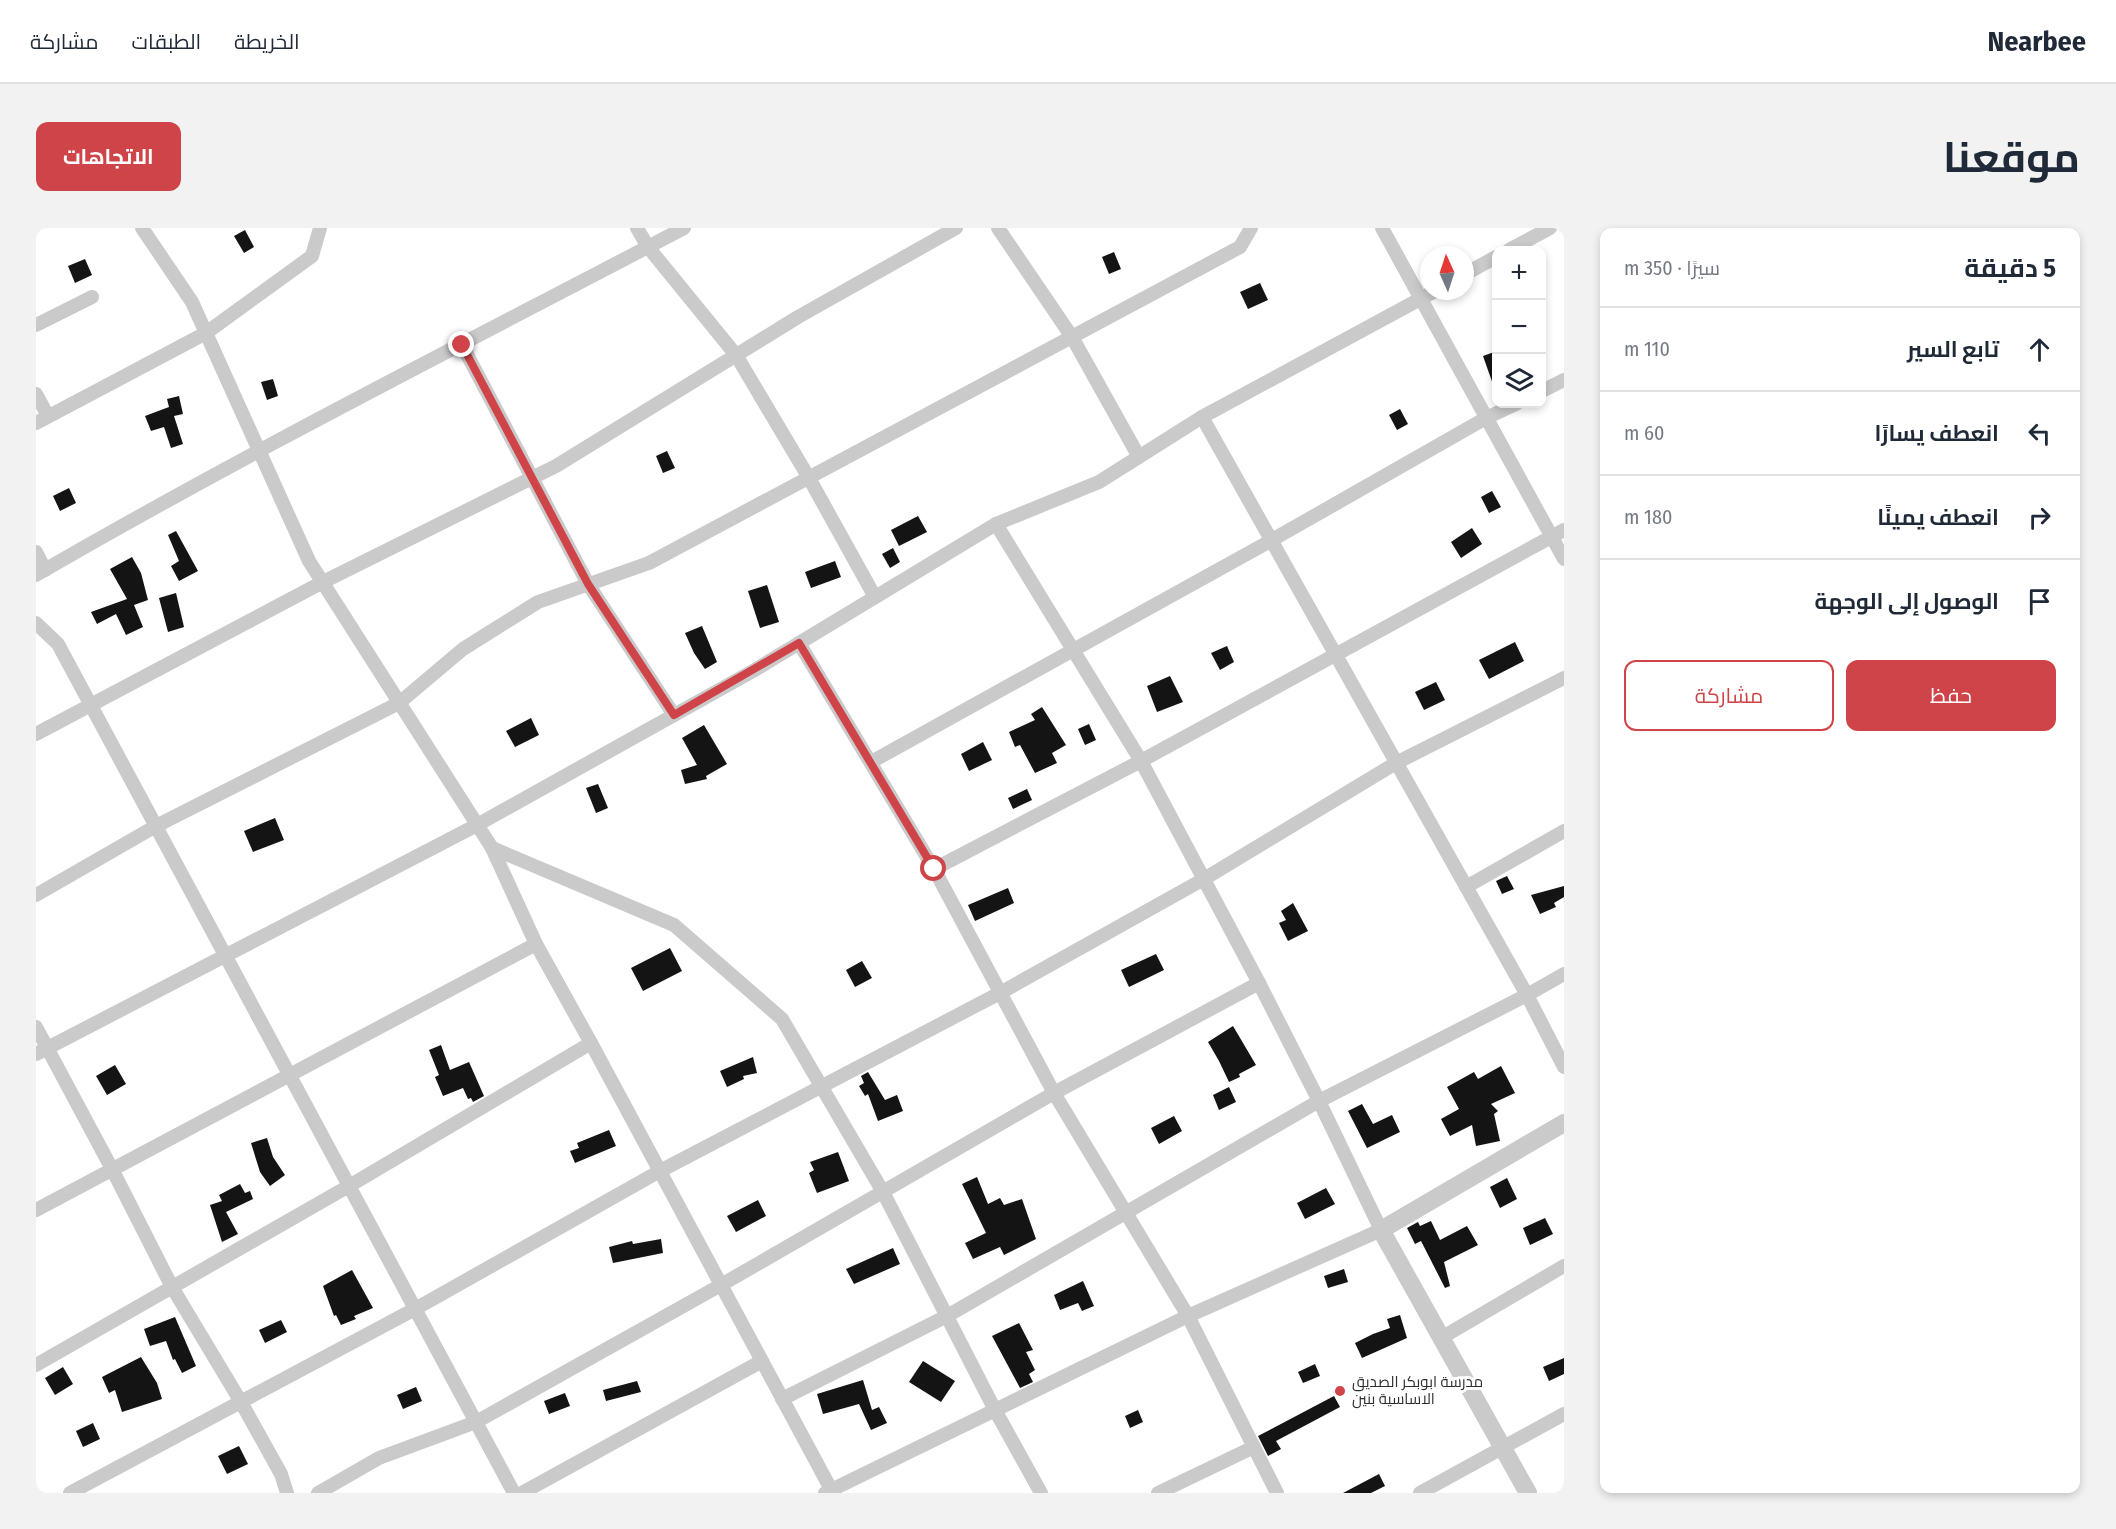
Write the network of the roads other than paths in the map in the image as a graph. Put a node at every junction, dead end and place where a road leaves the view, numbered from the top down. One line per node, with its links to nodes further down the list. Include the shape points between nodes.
1 (142, 228): 18 (street, via 192,302)
2 (320, 228): 18 (street, via 312,256)
3 (637, 228): 11 (street)
4 (684, 228): 11 (street)
5 (956, 228): 21 (street)
6 (998, 228): 19 (street)
7 (1251, 228): 19 (street, via 1240,247)
8 (1382, 228): 15 (street)
9 (1550, 228): 10 (street)
10 (1516, 246)
11 (648, 247): 20 (street); 21 (street)
12 (1492, 260): 13 (street)
13 (1474, 269)
14 (92, 297): 17 (street)
15 (1420, 299): 26 (street)
16 (1421, 300): 27 (street)
17 (36, 325)
18 (206, 333): 28 (street); 29 (street)
19 (1072, 337): 30 (street); 32 (street)
20 (462, 345): 29 (street); 31 (street)
21 (736, 355): 31 (street); 32 (street)
22 (1564, 380): 23 (street)
23 (1546, 389)
24 (36, 394): 28 (street)
25 (1507, 408): 27 (street)
26 (1202, 417): 30 (street); 35 (street)
27 (1486, 418): 34 (street); 35 (street)
28 (42, 420)
29 (259, 452): 38 (street); 39 (street, via 309,561)
30 (1139, 457): 33 (street, via 1100,482)
31 (532, 478): 39 (street); 40 (street)
32 (809, 478): 40 (street, via 649,563); 41 (street)
33 (996, 524): 41 (street); 44 (street)
34 (1558, 533): 37 (street); 45 (street)
35 (1272, 540): 44 (street); 45 (street)
36 (36, 552): 38 (street)
37 (1564, 559)
38 (41, 572)
39 (323, 582): 47 (street); 48 (street)
40 (588, 584): 47 (street, via 538,602 463,650); 49 (street)
41 (875, 597): 43 (street)
42 (36, 623): 48 (street, via 58,644)
43 (799, 643): 49 (street); 52 (street)
44 (1074, 650): 51 (street); 52 (street)
45 (1335, 654): 51 (street); 53 (street)
46 (1564, 678): 53 (street)
47 (399, 702): 54 (street); 55 (street)
48 (90, 704): 50 (street); 55 (street)
49 (674, 715): 54 (street)
50 (36, 734)
51 (1141, 761): 58 (street); 59 (street)
52 (871, 762): 58 (street)
53 (1396, 763): 59 (street); 60 (street)
54 (477, 825): 57 (street); 63 (street)
55 (156, 826): 61 (street); 63 (street)
56 (1564, 831): 60 (street)
57 (492, 848): 62 (street); 73 (street, via 674,925 782,1019)
58 (934, 869): 66 (street)
59 (1204, 879): 65 (street); 66 (street)
60 (1466, 887): 67 (street)
61 (36, 895)
62 (536, 944): 69 (street); 72 (street)
63 (225, 955): 70 (street); 72 (street)
64 (1564, 974): 67 (street)
65 (1259, 983): 74 (street); 75 (street)
66 (1000, 993): 73 (street); 74 (street)
67 (1527, 995): 71 (street); 75 (street)
68 (36, 1027): 70 (street)
69 (591, 1043): 78 (street); 79 (street)
70 (42, 1051): 77 (street)
71 (1564, 1067)
72 (289, 1074): 77 (street); 79 (street)
73 (821, 1087): 78 (street); 80 (street)
74 (1054, 1093): 80 (street); 82 (street)
75 (1319, 1101): 82 (street); 83 (street)
76 (1564, 1123): 83 (street)
77 (112, 1169): 81 (street); 86 (street)
78 (660, 1171): 85 (street); 87 (street)
79 (349, 1186): 86 (street); 87 (street)
80 (883, 1192): 85 (street); 88 (street)
81 (36, 1210)
82 (1126, 1211): 88 (street); 89 (street)
83 (1381, 1230): 89 (street); 90 (street)
84 (1564, 1266): 90 (street)
85 (722, 1285): 91 (street); 97 (street)
86 (172, 1287): 92 (street); 94 (street)
87 (415, 1309): 94 (street); 97 (street)
88 (947, 1316): 93 (street); 95 (street)
89 (1188, 1316): 95 (street); 98 (street)
90 (1441, 1338): 99 (street)
91 (762, 1361): 93 (street); 105 (street)
92 (36, 1365)
93 (782, 1398): 100 (street)
94 (241, 1402): 101 (street); 102 (street)
95 (995, 1410): 100 (street); 106 (street)
96 (1564, 1414): 99 (street)
97 (476, 1422): 103 (street, via 379,1458); 104 (street)
98 (1254, 1447): 107 (street); 108 (street)
99 (1503, 1449): 109 (street); 110 (street)
100 (830, 1492)
101 (70, 1493)
102 (288, 1493)
103 (318, 1493)
104 (514, 1493)
105 (522, 1493)
106 (1041, 1493)
107 (1158, 1493)
108 (1277, 1493)
109 (1420, 1493)
110 (1528, 1493)

